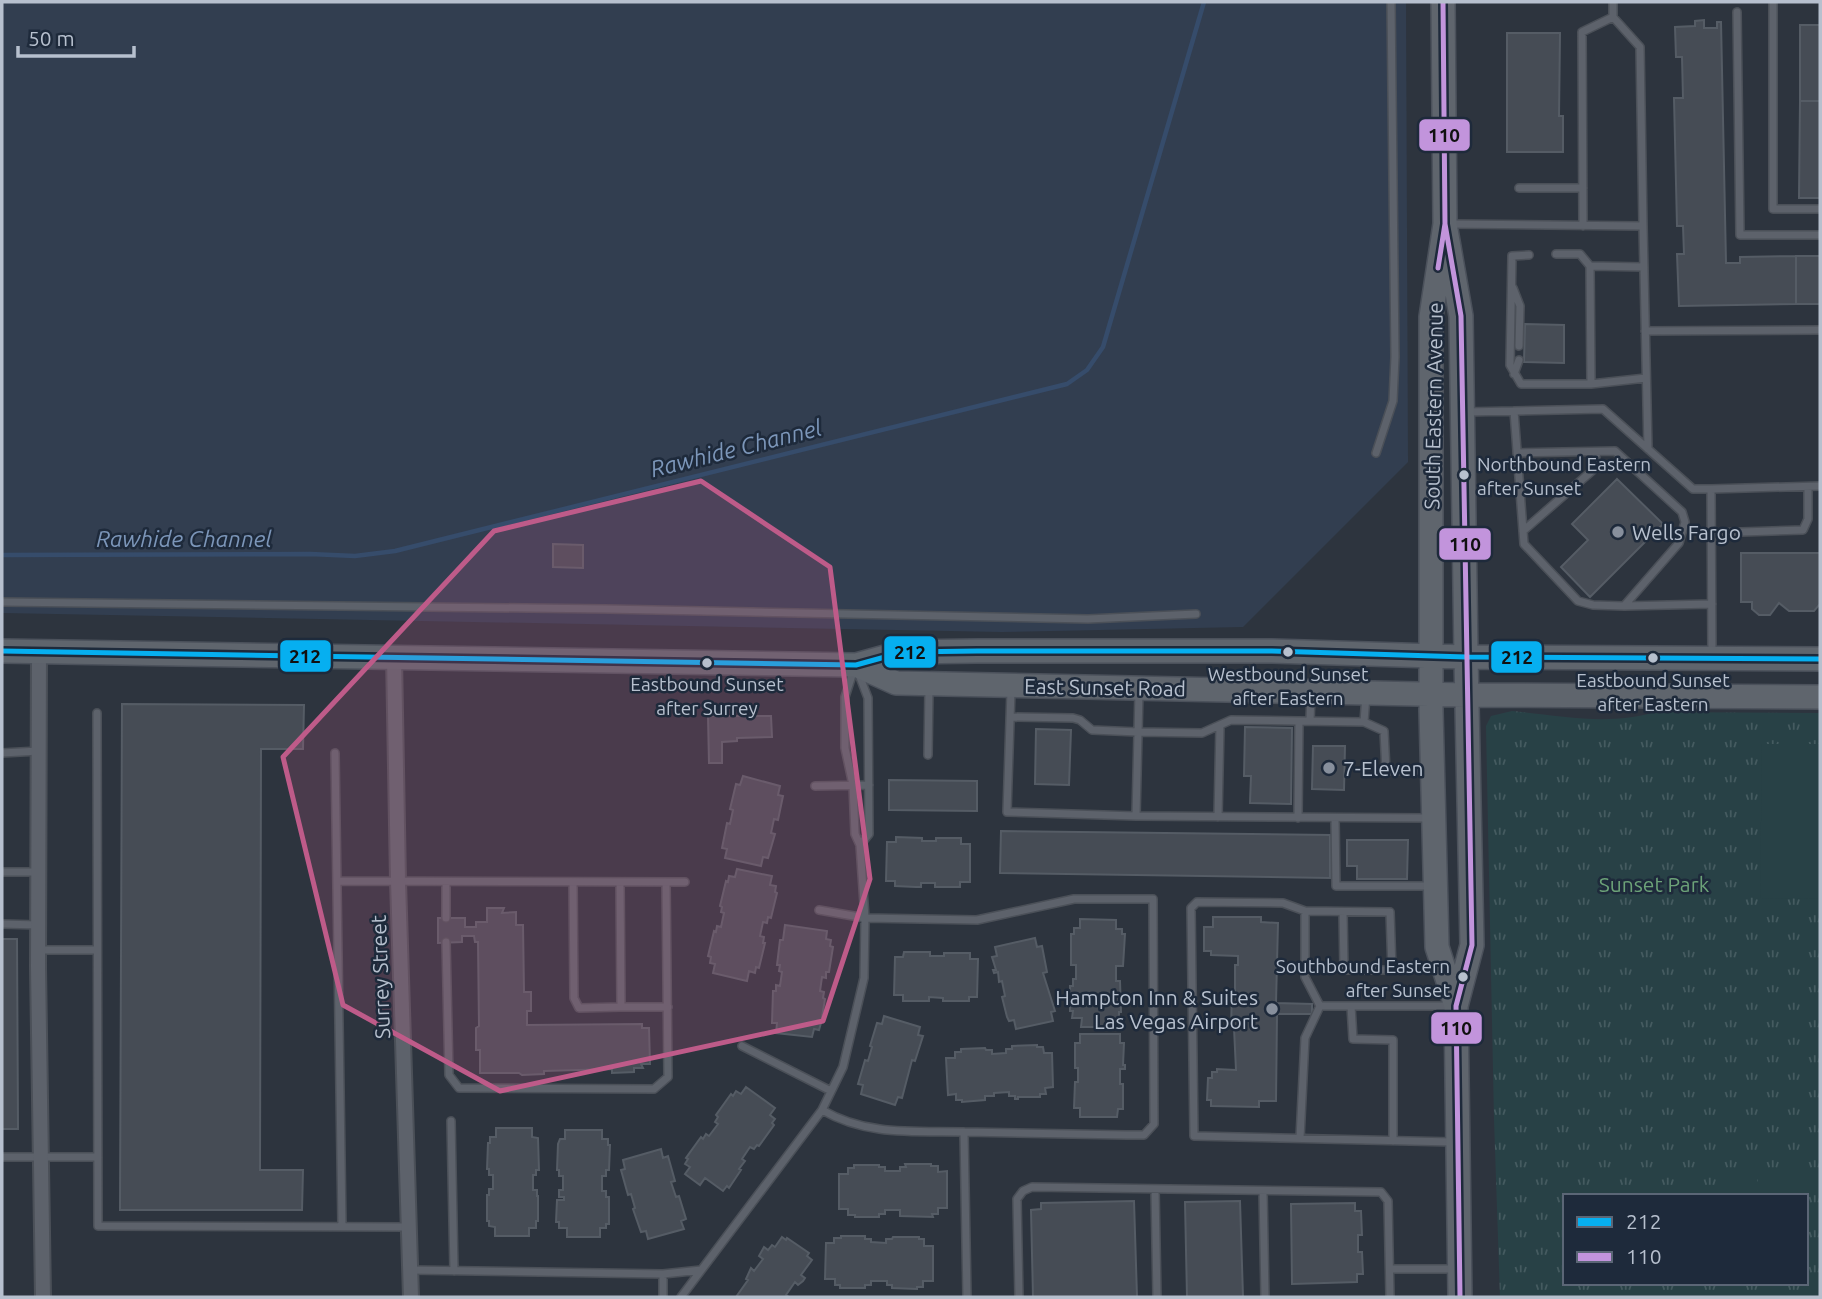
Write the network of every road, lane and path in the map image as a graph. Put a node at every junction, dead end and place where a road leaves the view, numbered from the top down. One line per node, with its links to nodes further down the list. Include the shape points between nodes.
1 (1391, 2): 30 (lane, via 1395,357 1393,401)
2 (1443, 2): 10 (main road, South Eastern Avenue)
3 (1613, 2): 6 (lane)
4 (1773, 2): 9 (lane, via 1773,209)
5 (1737, 12): 13 (lane, via 1740,235)
6 (1613, 18): 8 (lane, via 1581,32); 12 (lane, via 1640,47)
7 (1519, 188): 8 (lane)
8 (1583, 188): 11 (lane)
9 (1820, 209)
10 (1445, 224): 11 (lane); 27 (main road, South Eastern Avenue, via 1461,316); 44 (main road, South Eastern Avenue, via 1431,317)
11 (1583, 226): 12 (lane)
12 (1643, 226): 17 (lane)
13 (1820, 235)
14 (1556, 254): 16 (lane, via 1580,254)
15 (1529, 255): 18 (lane, via 1512,256)
16 (1590, 266): 17 (lane); 25 (lane)
17 (1644, 267): 20 (lane)
18 (1511, 284): 21 (lane, via 1520,306); 23 (lane, via 1510,365)
19 (1820, 330): 20 (lane)
20 (1645, 331): 24 (lane)
21 (1519, 346)
22 (1519, 360): 23 (lane)
23 (1514, 374): 25 (lane, via 1521,384)
24 (1646, 377): 25 (lane); 28 (lane)
25 (1591, 384)
26 (1514, 411): 27 (lane); 28 (lane, via 1603,410); 31 (lane)
27 (1464, 412): 45 (main road, South Eastern Avenue)
28 (1648, 449): 34 (lane, via 1693,489)
29 (1597, 452): 31 (lane); 35 (lane, via 1593,470); 39 (lane, via 1615,451 1682,512 1685,522 1679,543)
30 (1376, 453)
31 (1517, 453): 35 (lane)
32 (1808, 486): 33 (lane); 34 (lane); 36 (lane, via 1808,519 1803,530)
33 (1820, 486)
34 (1712, 489): 36 (lane)
35 (1522, 531): 39 (lane, via 1524,544 1578,601)
36 (1712, 533): 38 (lane)
37 (2, 602): 40 (lane, via 1088,619)
38 (1712, 604): 39 (lane); 46 (lane)
39 (1624, 606)
40 (1196, 614)
41 (2, 651): 42 (main road, East Sunset Road)
42 (38, 651): 43 (main road, East Sunset Road); 64 (street)
43 (394, 656): 48 (main road, East Sunset Road); 81 (street, Surrey Street)
44 (1431, 656): 45 (main road, East Sunset Road); 48 (main road, East Sunset Road, via 1272,651 903,652); 54 (main road, South Eastern Avenue)
45 (1465, 657): 46 (main road, East Sunset Road); 55 (main road, South Eastern Avenue)
46 (1712, 659): 47 (main road, East Sunset Road)
47 (1820, 659)
48 (856, 665): 49 (main road, East Sunset Road, via 896,683); 69 (lane, via 845,697 845,748); 70 (lane, via 868,698)
49 (929, 684): 50 (main road, East Sunset Road); 67 (lane)
50 (1011, 685): 51 (main road, East Sunset Road); 58 (lane)
51 (1139, 688): 52 (main road, East Sunset Road); 63 (lane)
52 (1312, 692): 53 (main road, East Sunset Road); 60 (lane)
53 (1366, 693): 54 (main road, East Sunset Road); 61 (lane)
54 (1431, 694): 55 (main road, East Sunset Road); 68 (main road, South Eastern Avenue)
55 (1466, 695): 56 (main road, East Sunset Road); 100 (main road, South Eastern Avenue, via 1472,945)
56 (1820, 697)
57 (97, 713): 97 (lane)
58 (1010, 717): 63 (lane, via 1073,719 1092,730); 72 (lane, via 1007,812)
59 (1298, 721): 60 (lane); 62 (lane, via 1231,720); 74 (lane)
60 (1310, 721): 61 (lane)
61 (1364, 722): 68 (lane, via 1384,731 1386,771)
62 (1220, 725): 63 (lane, via 1202,733); 73 (lane)
63 (1138, 732): 72 (lane)
64 (38, 751): 65 (lane); 79 (street)
65 (2, 753)
66 (335, 753): 80 (lane)
67 (928, 755)
68 (1432, 770): 76 (main road, South Eastern Avenue)
69 (853, 785): 70 (lane); 71 (lane); 77 (lane, via 855,834)
70 (869, 785): 77 (lane, via 869,834)
71 (815, 786)
72 (1136, 816): 73 (lane)
73 (1218, 817): 74 (lane)
74 (1298, 818): 75 (lane)
75 (1335, 818): 76 (lane); 87 (lane, via 1336,886)
76 (1433, 818): 87 (main road, South Eastern Avenue)
77 (860, 845): 92 (lane)
78 (2, 872): 79 (lane)
79 (38, 872): 94 (street)
80 (337, 881): 81 (lane); 116 (lane)
81 (398, 881): 82 (lane); 117 (street, Surrey Street)
82 (446, 881): 83 (lane); 91 (lane)
83 (573, 881): 84 (lane); 101 (lane, via 574,998 579,1008)
84 (620, 881): 85 (lane); 101 (lane)
85 (666, 881): 86 (lane); 102 (lane)
86 (685, 881)
87 (1435, 886): 100 (main road, South Eastern Avenue, via 1437,947)
88 (819, 910): 92 (lane)
89 (1305, 911): 90 (lane); 98 (lane, via 1305,977); 108 (lane, via 1283,903 1198,902 1191,908 1194,1136)
90 (1343, 912): 90 (lane, via 1390,912 1392,970 1344,970)
91 (446, 918)
92 (865, 918): 104 (lane, via 864,978 843,1067); 107 (lane, via 977,920 1074,899 1153,899 1154,1124 1144,1135)
93 (2, 924): 94 (lane)
94 (38, 925): 96 (street)
95 (446, 942): 102 (lane, via 449,1075 459,1088 654,1089 668,1076)
96 (37, 950): 97 (lane); 112 (street)
97 (97, 950): 113 (lane)
98 (1320, 1006): 99 (lane); 108 (lane, via 1305,1038)
99 (1351, 1006): 100 (lane); 109 (lane, via 1353,1039 1393,1040)
100 (1456, 1006): 110 (main road, South Eastern Avenue)
101 (621, 1007): 102 (lane)
102 (667, 1007)
103 (742, 1046): 104 (lane)
104 (831, 1091): 105 (lane)
105 (822, 1110): 107 (lane, via 843,1122 876,1130); 121 (lane)
106 (452, 1121): 122 (lane)
107 (964, 1132): 128 (lane)
108 (1300, 1138): 109 (lane)
109 (1393, 1141): 110 (lane)
110 (1456, 1142): 119 (main road, South Eastern Avenue)
111 (2, 1157): 112 (lane)
112 (41, 1157): 113 (lane); 124 (street)
113 (98, 1157): 116 (lane, via 98,1226)
114 (1155, 1189): 115 (lane); 129 (lane, via 1031,1187 1023,1191 1017,1199); 130 (lane)
115 (1263, 1191): 118 (lane, via 1381,1192 1388,1201); 131 (lane)
116 (342, 1226): 117 (lane)
117 (409, 1227): 120 (street, Surrey Street)
118 (1390, 1269): 119 (lane); 132 (lane)
119 (1459, 1269): 133 (main road, South Eastern Avenue)
120 (410, 1270): 122 (lane); 125 (street, Surrey Street)
121 (701, 1270): 123 (lane); 127 (lane)
122 (454, 1271): 123 (lane)
123 (663, 1273): 126 (lane)
124 (43, 1297)
125 (411, 1297)
126 (663, 1297)
127 (681, 1297)
128 (967, 1297)
129 (1019, 1297)
130 (1157, 1297)
131 (1265, 1297)
132 (1390, 1297)
133 (1460, 1297)

